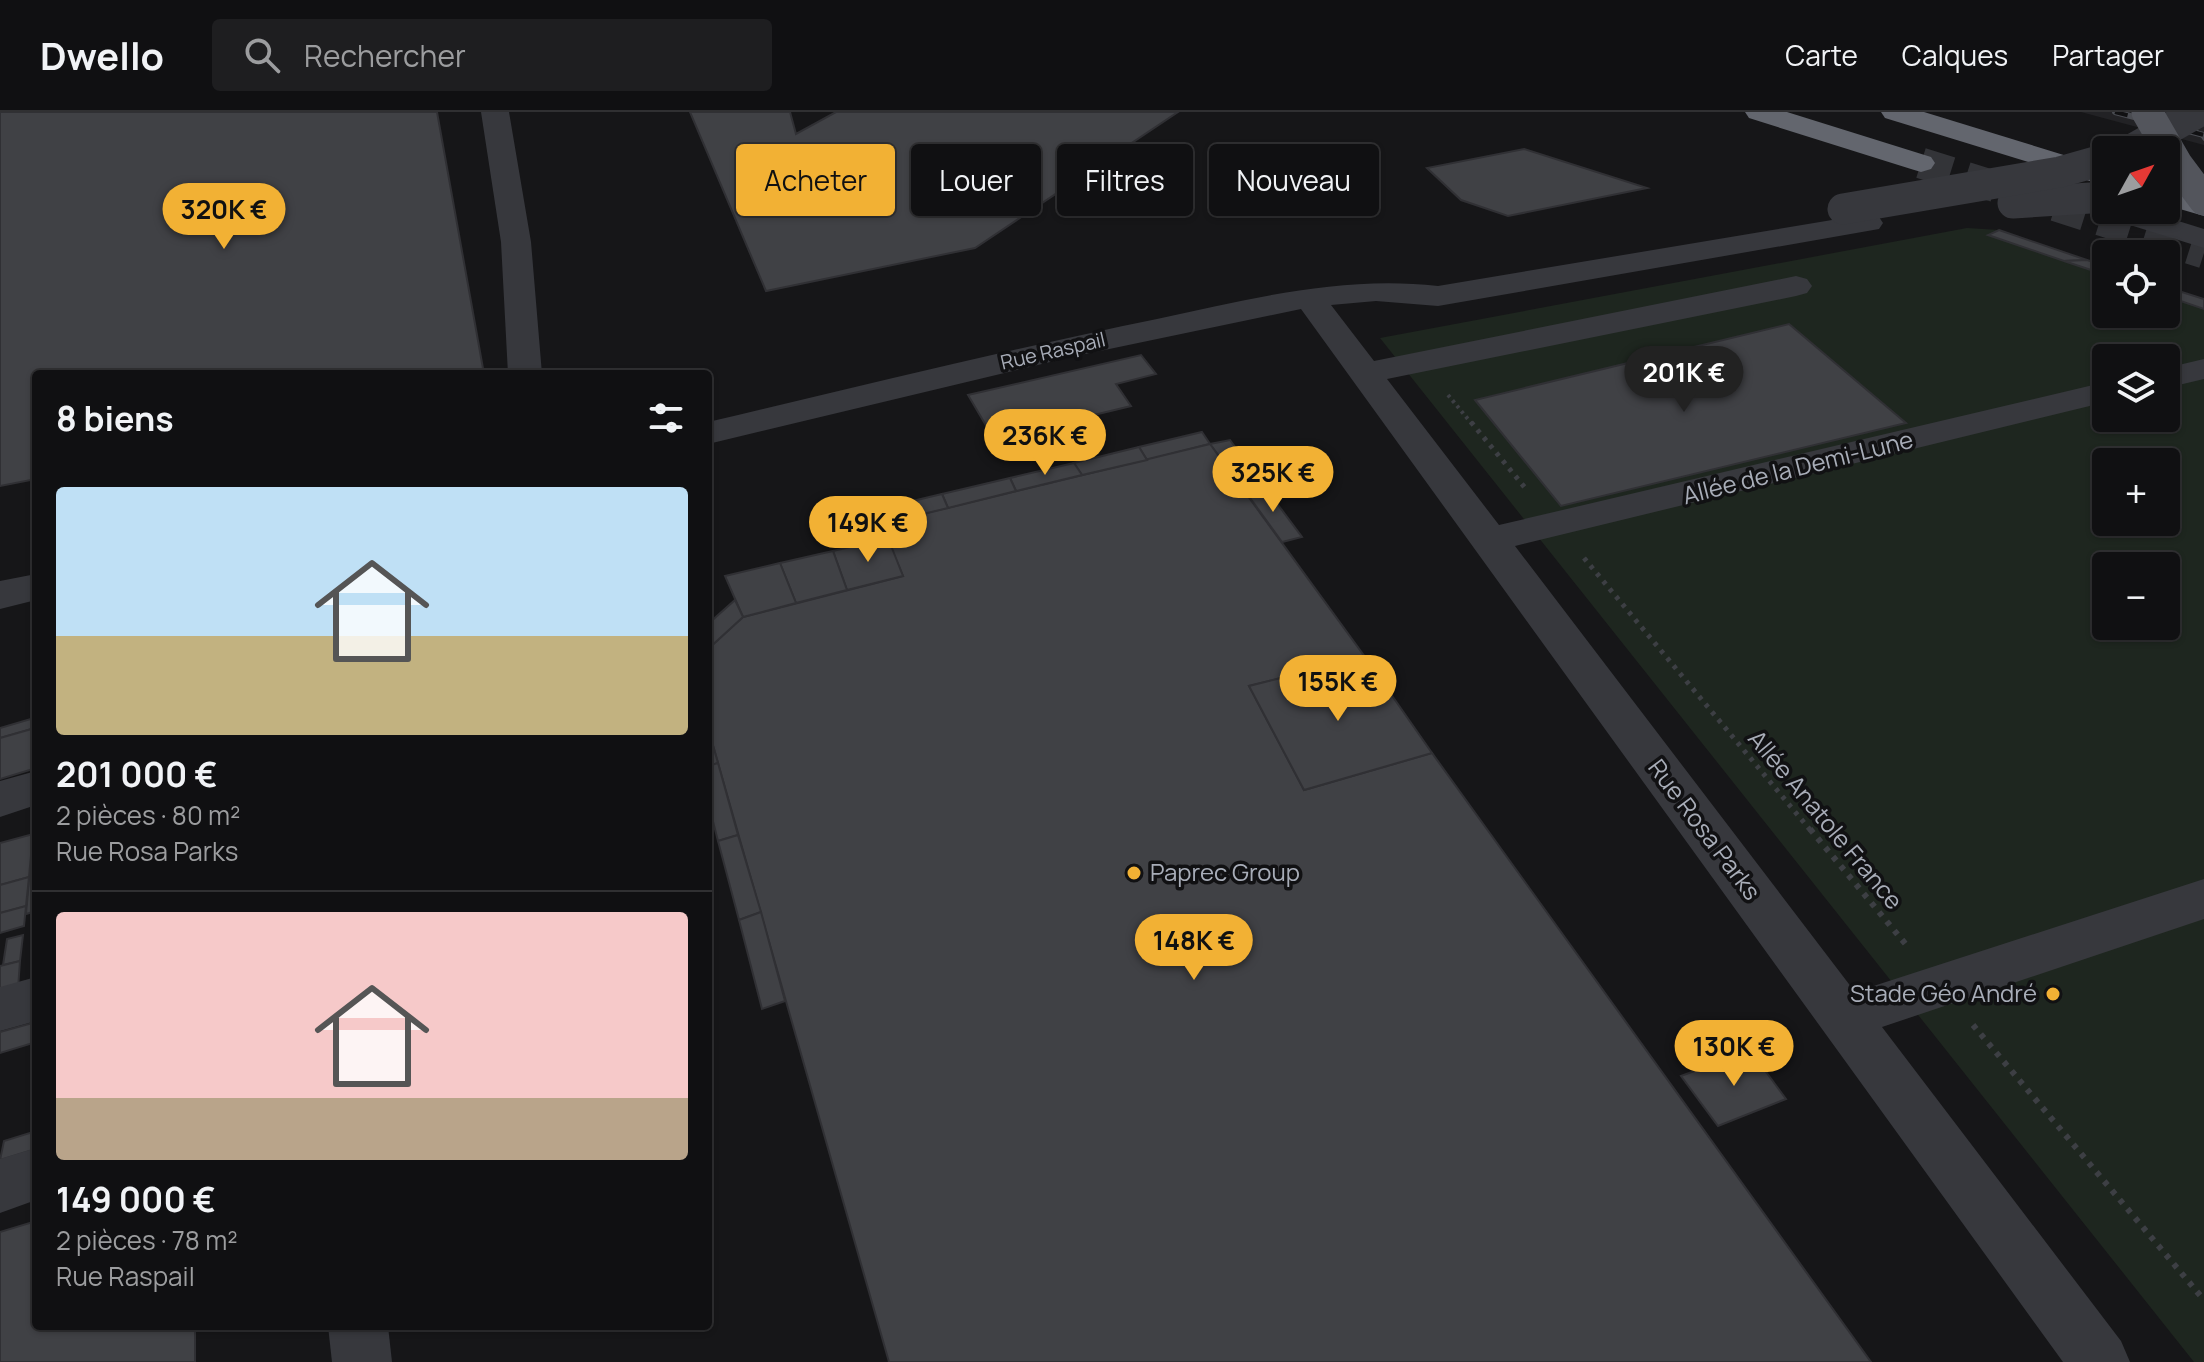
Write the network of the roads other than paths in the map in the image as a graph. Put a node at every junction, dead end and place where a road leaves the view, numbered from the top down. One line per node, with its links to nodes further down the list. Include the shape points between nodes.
1 (495, 112): 19 (street, via 521,272)
2 (1759, 112): 6 (highway)
3 (1895, 112): 8 (highway)
4 (2198, 112): 5 (street, bridge)
5 (2154, 122): 9 (main road, bridge)
6 (1921, 163)
7 (2092, 163): 13 (street, bridge)
8 (2092, 173)
9 (2187, 183)
10 (2092, 198): 11 (street, bridge)
11 (2075, 200): 12 (street, bridge); 13 (street, bridge)
12 (2092, 204)
13 (1856, 216): 17 (street, Rue Raspail, via 1438,296 1402,289)
14 (2156, 224): 15 (street)
15 (2204, 239)
16 (1796, 286): 20 (street)
17 (1309, 298): 20 (street, Rue Rosa Parks); 23 (street, Rue Raspail, via 1107,338)
18 (2204, 369): 21 (street)
19 (525, 370)
20 (1365, 373): 24 (street, Rue Rosa Parks)
21 (2180, 375)
22 (2092, 395): 24 (street, Allée de la Demi-Lune)
23 (712, 432)
24 (1489, 540): 32 (street, Rue Rosa Parks)
25 (32, 588): 26 (street)
26 (0, 595)
27 (32, 789): 28 (street)
28 (0, 799)
29 (2204, 899): 32 (street)
30 (32, 1000): 31 (street)
31 (0, 1009)
32 (1843, 1018): 37 (street, Rue Rosa Parks)
33 (32, 1175): 34 (street)
34 (0, 1186)
35 (358, 1330): 36 (street)
36 (362, 1362)
37 (2100, 1362)

